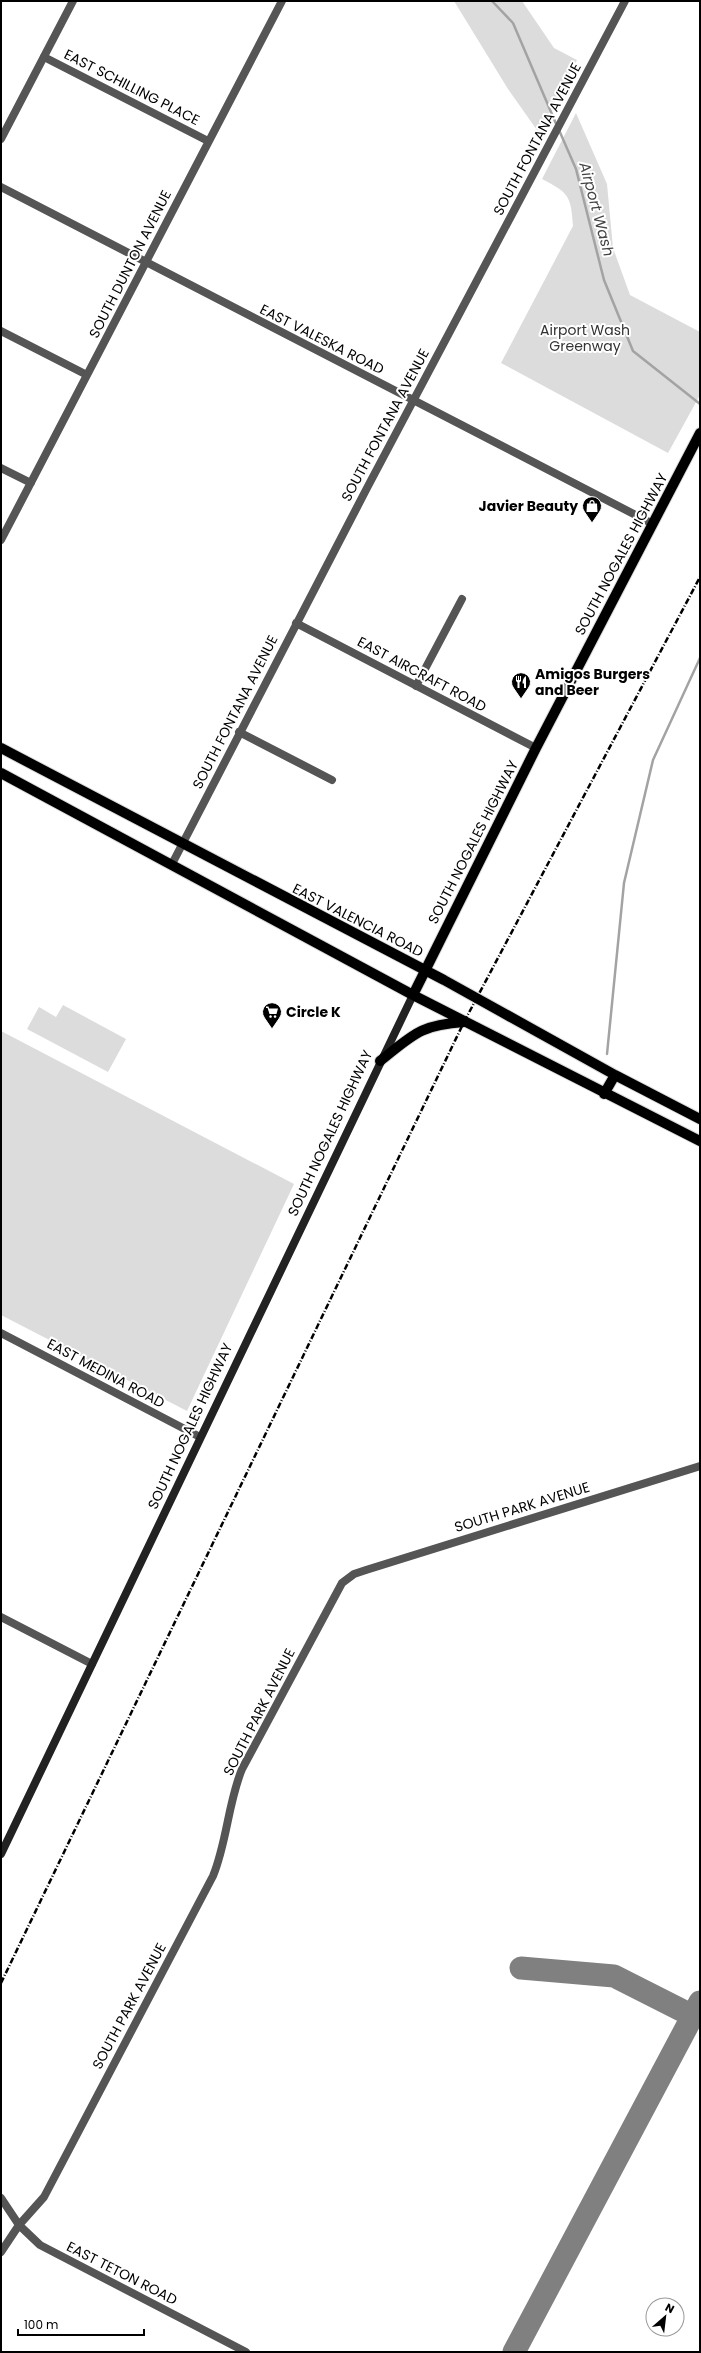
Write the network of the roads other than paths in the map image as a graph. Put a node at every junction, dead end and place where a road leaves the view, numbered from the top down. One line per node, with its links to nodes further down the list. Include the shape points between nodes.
1 (73, 1): 4 (street)
2 (282, 1): 6 (street, SOUTH DUNTON AVENUE)
3 (626, 1): 11 (street, SOUTH FONTANA AVENUE)
4 (44, 56): 5 (street); 6 (street, EAST SCHILLING PLACE)
5 (1, 139)
6 (208, 141): 8 (street, SOUTH DUNTON AVENUE)
7 (1, 187): 8 (street, EAST VALESKA ROAD)
8 (146, 262): 10 (street, SOUTH DUNTON AVENUE); 11 (street, EAST VALESKA ROAD)
9 (1, 331): 10 (street)
10 (87, 375): 14 (street, SOUTH DUNTON AVENUE)
11 (413, 401): 15 (street, EAST VALESKA ROAD); 18 (street, SOUTH FONTANA AVENUE)
12 (698, 436): 15 (main road, SOUTH NOGALES HIGHWAY)
13 (1, 468): 14 (street)
14 (30, 483): 16 (street, SOUTH DUNTON AVENUE)
15 (653, 524): 22 (main road, SOUTH NOGALES HIGHWAY)
16 (1, 540)
17 (462, 599): 19 (street)
18 (296, 623): 19 (street, EAST AIRCRAFT ROAD); 20 (street, SOUTH FONTANA AVENUE)
19 (416, 686): 22 (street, EAST AIRCRAFT ROAD)
20 (239, 732): 24 (street); 25 (street, SOUTH FONTANA AVENUE)
21 (1, 748): 25 (main road, EAST VALENCIA ROAD)
22 (536, 748): 27 (main road, SOUTH NOGALES HIGHWAY)
23 (1, 773): 26 (main road)
24 (332, 780)
25 (182, 844): 26 (street, SOUTH FONTANA AVENUE); 27 (main road, EAST VALENCIA ROAD)
26 (172, 864): 28 (main road)
27 (424, 970): 28 (main road, SOUTH NOGALES HIGHWAY); 31 (main road, EAST VALENCIA ROAD)
28 (413, 995): 29 (main road); 30 (main road, SOUTH NOGALES HIGHWAY)
29 (464, 1022): 30 (main road, via 421,1030); 32 (main road)
30 (380, 1061): 36 (main road, SOUTH NOGALES HIGHWAY)
31 (615, 1075): 32 (main road); 33 (main road, EAST VALENCIA ROAD)
32 (604, 1094): 34 (main road)
33 (700, 1119)
34 (700, 1141)
35 (1, 1333): 36 (street, EAST MEDINA ROAD)
36 (200, 1437): 39 (main road, SOUTH NOGALES HIGHWAY)
37 (700, 1466): 42 (street, SOUTH PARK AVENUE, via 366,1570 354,1574 342,1583 242,1769 213,1876 44,2197)
38 (1, 1617): 39 (street)
39 (92, 1664): 40 (main road, SOUTH NOGALES HIGHWAY)
40 (1, 1854)
41 (1, 2198): 42 (street, EAST TETON ROAD)
42 (19, 2225): 43 (street, SOUTH PARK AVENUE); 44 (street, EAST TETON ROAD, via 40,2245)
43 (1, 2252)
44 (246, 2352)

